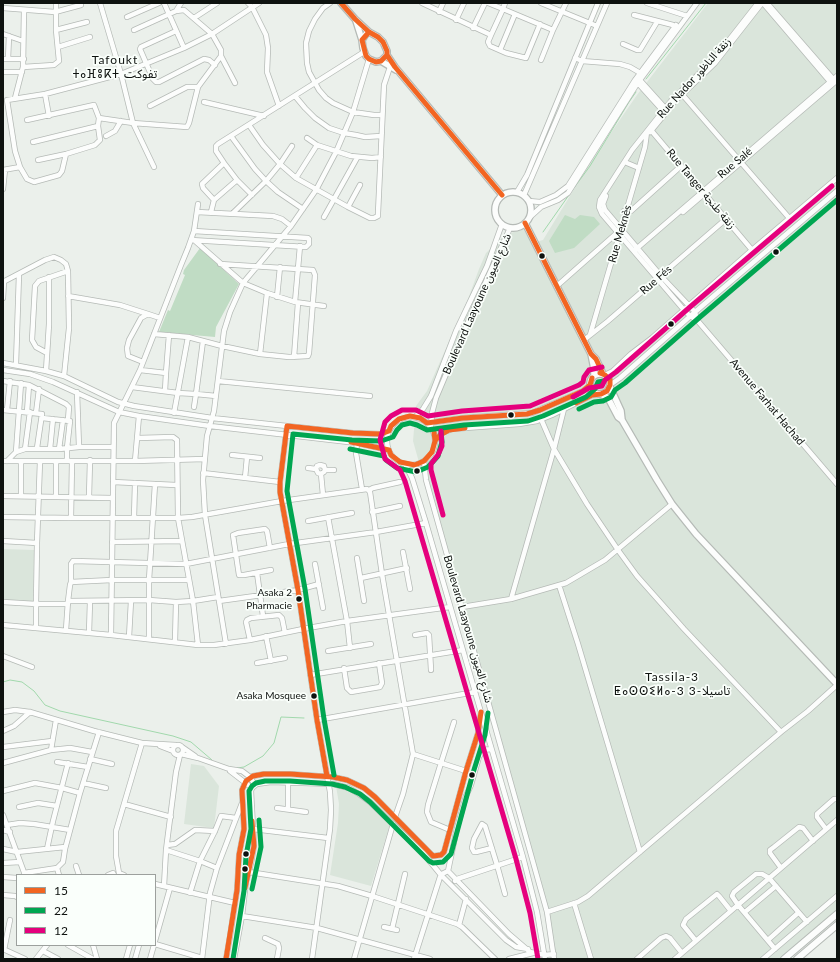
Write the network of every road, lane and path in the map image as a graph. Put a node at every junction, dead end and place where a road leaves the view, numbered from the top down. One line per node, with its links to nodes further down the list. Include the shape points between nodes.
1 (56, 3): 33 (street)
2 (100, 3): 83 (street)
3 (159, 3): 40 (street)
4 (164, 3): 37 (street)
5 (180, 3): 32 (street)
6 (217, 3): 41 (street)
7 (248, 3): 28 (street)
8 (259, 3): 28 (street)
9 (330, 3): 86 (street, via 315,19 306,43 307,63)
10 (341, 3): 42 (main road)
11 (422, 3): 34 (street)
12 (443, 3): 34 (street)
13 (464, 3): 43 (street)
14 (485, 3): 49 (street)
15 (488, 3): 30 (street)
16 (505, 3): 30 (street)
17 (541, 3): 35 (street)
18 (566, 3): 35 (street)
19 (598, 3): 47 (street)
20 (607, 3): 48 (street)
21 (647, 3): 39 (street)
22 (693, 3): 39 (street)
23 (697, 3): 39 (street)
24 (758, 3): 89 (street, Rue Nador زنقة الناظور, via 715,58)
25 (762, 3): 85 (street); 89 (street, Rue Nador زنقة الناظور, via 715,63)
26 (767, 3): 85 (street)
27 (81, 5): 33 (street)
28 (252, 7): 57 (street); 96 (street, via 266,35 267,72)
29 (3, 8): 31 (street)
30 (503, 9): 36 (street); 59 (street)
31 (24, 10): 33 (street); 62 (street)
32 (176, 11): 37 (street); 41 (street, via 184,10)
33 (55, 12): 51 (street)
34 (439, 12): 43 (street)
35 (562, 12): 47 (street); 53 (street)
36 (515, 14): 46 (street); 66 (street)
37 (169, 15): 52 (street); 54 (street)
38 (634, 15): 45 (street)
39 (686, 15): 50 (street)
40 (127, 17)
41 (194, 18): 57 (street)
42 (355, 19): 55 (main road); 61 (main road)
43 (456, 20): 49 (street)
44 (87, 22): 51 (street)
45 (658, 22): 50 (street); 63 (street, via 640,50)
46 (540, 24): 53 (street); 66 (street, via 526,58)
47 (590, 24): 48 (street); 70 (street)
48 (596, 26): 75 (street)
49 (473, 28): 59 (street)
50 (675, 28): 84 (street)
51 (56, 30): 64 (street)
52 (134, 30)
53 (553, 30): 74 (street)
54 (176, 31): 65 (street); 77 (street, via 141,47)
55 (369, 32): 61 (main road); 68 (main road, via 383,42)
56 (3, 34): 58 (street)
57 (212, 34): 65 (street); 69 (street, via 221,50)
58 (9, 36): 62 (street); 71 (street)
59 (491, 36): 66 (street, via 489,44)
60 (90, 37): 64 (street)
61 (362, 40): 67 (main road)
62 (24, 41): 72 (street)
63 (624, 44)
64 (58, 47): 80 (street, via 60,58 54,65)
65 (184, 48): 77 (street)
66 (500, 50)
67 (364, 52): 73 (main road); 86 (street)
68 (387, 55): 76 (main road); 81 (main road)
69 (221, 56): 78 (street); 87 (street)
70 (575, 58): 75 (street); 139 (street, via 527,175)
71 (6, 59): 72 (street)
72 (24, 59): 80 (street)
73 (369, 59): 76 (main road); 98 (street)
74 (541, 60)
75 (582, 61): 84 (street, via 620,64 630,67); 143 (street)
76 (380, 62): 79 (main road)
77 (147, 64): 78 (street, via 156,82 204,59); 83 (street)
78 (215, 65): 88 (street)
79 (390, 67): 81 (main road); 99 (street, via 384,85)
80 (22, 70): 82 (street); 92 (street)
81 (398, 71): 142 (main road)
82 (3, 72)
83 (121, 74): 90 (street); 105 (street)
84 (639, 78): 97 (street); 146 (street, via 568,186 540,202); 156 (street, via 568,193 541,207)
85 (834, 81): 122 (street, Rue Salé)
86 (315, 82): 91 (street); 98 (street, via 329,100)
87 (235, 83)
88 (198, 87): 95 (street, via 187,87); 105 (street, via 186,127)
89 (681, 93): 97 (street, Rue Nador زنقة الناظور); 122 (street)
90 (45, 94): 92 (street); 100 (street)
91 (295, 96): 96 (street); 108 (street, via 315,118 329,128)
92 (15, 98): 93 (street)
93 (5, 100): 127 (street)
94 (204, 102): 101 (street)
95 (150, 106)
96 (279, 106): 101 (street)
97 (665, 111): 109 (street, Rue Nador زنقة الناظور)
98 (353, 112): 99 (street); 108 (street)
99 (382, 115): 112 (street)
100 (49, 116): 102 (street, via 92,105 96,107); 103 (street)
101 (264, 116): 106 (street)
102 (99, 118): 104 (street); 107 (street)
103 (27, 120)
104 (121, 121): 105 (street); 110 (street, via 115,131)
105 (133, 123): 128 (street)
106 (249, 125): 111 (street); 125 (street)
107 (98, 126): 114 (street); 118 (street, via 100,140 97,144)
108 (344, 133): 112 (street); 117 (street)
109 (647, 134): 123 (street, Rue Nador زنقة الناظور); 126 (street, Rue Tanger زنقة طنجة); 129 (street, Rue Meknès); 152 (street, Rue Nador زنقة الناظور, via 632,150 600,200 598,207)
110 (106, 136)
111 (231, 136): 124 (street, via 216,146 216,151); 134 (street)
112 (382, 136): 119 (street)
113 (307, 138): 115 (street)
114 (33, 142)
115 (317, 145): 117 (street); 131 (street)
116 (292, 146): 125 (street)
117 (336, 152): 120 (street); 137 (street)
118 (66, 154): 121 (street); 127 (street, via 62,171 56,176 34,182 27,179)
119 (381, 157): 120 (street); 148 (street, via 378,216 370,218)
120 (357, 158): 144 (street)
121 (38, 160)
122 (740, 162): 140 (street, Rue Salé); 158 (street)
123 (627, 163): 129 (street); 152 (street, Rue Nador زنقة الناظور, via 604,199)
124 (224, 164): 133 (street); 145 (street, via 202,184)
125 (280, 164): 131 (street); 134 (street)
126 (681, 166): 140 (street, Rue Tanger زنقة طنجة); 153 (street, via 631,211)
127 (20, 167): 130 (street)
128 (154, 167)
129 (638, 168): 153 (street, Rue Meknès)
130 (4, 170): 136 (street)
131 (296, 178): 137 (street)
132 (837, 178): 158 (street)
133 (237, 180): 141 (street); 145 (street)
134 (266, 181): 141 (street); 149 (street)
135 (360, 185): 148 (street)
136 (3, 189)
137 (316, 190): 144 (street); 149 (street)
138 (837, 190): 191 (street)
139 (517, 192): 142 (main road); 143 (main road)
140 (704, 192): 157 (street, Rue Tanger زنقة طنجة); 169 (street, Rue Salé)
141 (252, 195): 154 (street)
142 (502, 195): 160 (main road, via 496,203 495,212)
143 (524, 195): 146 (main road)
144 (334, 199): 148 (street); 155 (street)
145 (214, 200): 151 (street)
146 (529, 201): 156 (main road)
147 (198, 204): 150 (street)
148 (348, 207)
149 (303, 209): 161 (street)
150 (197, 212): 151 (street); 164 (street)
151 (211, 212): 154 (street)
152 (604, 212): 163 (street, Avenue Farhat Hachad)
153 (625, 212): 163 (street, Rue Meknès)
154 (233, 213): 161 (street, via 278,217)
155 (324, 217)
156 (530, 217): 159 (main road)
157 (726, 219): 170 (street, Rue Tanger زنقة طنجة); 178 (street, Rue Fés)
158 (790, 219): 170 (street)
159 (526, 223): 162 (main road); 181 (main road)
160 (502, 224): 162 (main road); 242 (street, Boulevard Laayoune شارع العيون, via 430,396)
161 (291, 226): 165 (street)
162 (510, 228): 249 (street, Boulevard Laayoune شارع العيون, via 436,398)
163 (620, 231): 169 (street, Avenue Farhat Hachad); 181 (street); 199 (street, Rue Meknès)
164 (194, 232): 165 (street); 166 (street)
165 (282, 237): 167 (street); 168 (street, via 309,238 309,246)
166 (193, 240): 167 (street); 171 (street); 194 (street)
167 (276, 245): 168 (street); 172 (street)
168 (300, 246): 174 (street)
169 (636, 250): 178 (street, Avenue Farhat Hachad)
170 (752, 250): 187 (street)
171 (220, 264): 172 (street); 180 (street)
172 (257, 266): 173 (street); 180 (street)
173 (280, 267): 174 (street); 184 (street)
174 (297, 268): 186 (street); 188 (street, via 315,271)
175 (68, 271): 176 (street, via 66,264 54,257); 177 (street); 183 (street)
176 (19, 274): 179 (street); 208 (street)
177 (48, 277): 202 (street); 202 (street, via 35,286 32,340 36,347)
178 (659, 277): 187 (street, Avenue Farhat Hachad); 190 (street, Avenue Farhat Hachad); 199 (street, Rue Fés)
179 (4, 281): 185 (street)
180 (243, 283): 182 (street); 201 (street, via 226,322)
181 (558, 285): 199 (main road)
182 (267, 293): 184 (street); 203 (street)
183 (68, 296): 192 (street, via 120,305); 215 (street)
184 (277, 297): 186 (street)
185 (3, 298)
186 (296, 303): 188 (street); 205 (street)
187 (689, 305): 190 (street); 191 (street, Avenue Farhat Hachad)
188 (313, 306): 189 (street); 205 (street, via 309,354 306,357)
189 (324, 306)
190 (684, 310): 193 (street, Avenue Farhat Hachad); 213 (street, via 613,371)
191 (695, 312): 193 (street); 195 (street, Avenue Farhat Hachad)
192 (148, 314): 194 (street); 207 (street, via 139,320 127,348 129,356)
193 (690, 316): 195 (street, Avenue Farhat Hachad); 222 (street)
194 (160, 318): 196 (street)
195 (697, 320): 294 (street, Avenue Farhat Hachad)
196 (154, 334): 197 (street); 207 (street)
197 (169, 335): 198 (street); 212 (street)
198 (188, 337): 200 (street); 227 (street)
199 (587, 337): 204 (main road)
200 (203, 341): 201 (street); 228 (street)
201 (222, 346): 203 (street); 218 (street)
202 (47, 353): 211 (street)
203 (260, 354): 205 (street)
204 (591, 354): 213 (main road); 214 (main road)
205 (294, 357)
206 (3, 362): 208 (street)
207 (143, 362): 210 (street)
208 (16, 364): 211 (street)
209 (3, 370): 226 (street, via 30,374)
210 (140, 370): 212 (street); 223 (street)
211 (46, 371): 215 (street)
212 (166, 373): 225 (street)
213 (604, 374): 214 (main road); 222 (main road, via 610,380)
214 (594, 375): 221 (main road)
215 (64, 376): 232 (street)
216 (3, 380): 217 (street)
217 (10, 381): 219 (street); 235 (street)
218 (218, 381): 230 (street); 231 (street)
219 (21, 383): 220 (street); 236 (street)
220 (30, 385): 224 (street); 237 (street)
221 (590, 385): 229 (main road, via 592,391); 249 (street, via 583,391 532,413 463,418)
222 (610, 386): 229 (main road, via 607,391); 248 (main road, via 621,411)
223 (132, 387): 225 (street); 232 (street)
224 (38, 389): 240 (street); 246 (street, via 69,406)
225 (165, 391): 227 (street)
226 (77, 392): 238 (street); 257 (street)
227 (178, 393): 228 (street); 239 (street)
228 (196, 394): 230 (street); 233 (street)
229 (600, 394): 234 (street, via 592,395); 248 (main road, via 608,398)
230 (216, 396): 244 (street)
231 (370, 396)
232 (123, 404): 238 (street); 239 (street)
233 (194, 406)
234 (564, 409): 247 (street); 264 (street)
235 (5, 410): 236 (street)
236 (19, 411): 237 (street); 266 (street)
237 (28, 412): 240 (street); 261 (street)
238 (119, 412): 241 (street); 258 (street, via 114,423)
239 (174, 412): 244 (street)
240 (36, 413): 243 (street, via 42,414)
241 (139, 416): 250 (street); 254 (street)
242 (415, 417): 249 (street); 252 (street, via 400,419)
243 (42, 418): 245 (street); 259 (street)
244 (212, 418): 250 (street); 251 (street)
245 (53, 419): 246 (street); 262 (street)
246 (66, 420): 260 (street, via 70,421); 263 (street)
247 (541, 420): 255 (street, via 452,429 442,433); 264 (street)
248 (622, 420): 307 (main road)
249 (430, 424): 255 (street)
250 (210, 426): 253 (street); 269 (street)
251 (287, 426): 252 (street, via 368,434); 253 (street)
252 (389, 431): 265 (street)
253 (286, 434): 256 (street); 290 (street)
254 (138, 438): 273 (street, via 175,438); 279 (street)
255 (435, 441): 280 (street, via 432,452)
256 (357, 443): 265 (street); 296 (street)
257 (79, 447): 258 (street); 260 (street)
258 (113, 447): 272 (street)
259 (37, 448): 261 (street); 262 (street)
260 (67, 448): 263 (street); 278 (street)
261 (25, 449): 266 (street)
262 (50, 449): 263 (street)
263 (59, 449)
264 (554, 449): 331 (street); 355 (street)
265 (389, 450): 281 (street, via 395,459)
266 (16, 452): 274 (street)
267 (232, 455): 268 (street)
268 (247, 457): 270 (street); 288 (street)
269 (204, 458): 273 (street); 286 (street)
270 (260, 458)
271 (90, 460): 272 (street); 278 (street); 304 (street)
272 (113, 460): 279 (street); 289 (street)
273 (176, 460): 279 (street); 295 (street)
274 (5, 461): 275 (street)
275 (21, 461): 276 (street); 300 (street)
276 (40, 461): 277 (street); 301 (street)
277 (56, 461): 278 (street); 302 (street)
278 (70, 461): 303 (street)
279 (136, 461)
280 (424, 461): 281 (street, via 415,465); 366 (street, Boulevard Laayoune شارع العيون, via 426,480)
281 (405, 464): 321 (street, Boulevard Laayoune شارع العيون)
282 (308, 468): 283 (street)
283 (316, 469): 284 (street, via 322,465); 287 (street)
284 (325, 470): 285 (street); 287 (street)
285 (334, 470)
286 (203, 473): 288 (street); 311 (street)
287 (321, 474): 298 (street)
288 (245, 478): 290 (street)
289 (113, 482): 292 (street); 305 (street)
290 (280, 482): 306 (street)
291 (400, 482): 297 (street)
292 (135, 483): 293 (street); 317 (street)
293 (155, 484): 295 (street); 318 (street)
294 (837, 484)
295 (176, 485): 319 (street)
296 (362, 489): 297 (street); 298 (street)
297 (369, 490): 309 (street)
298 (323, 495): 306 (street)
299 (3, 496): 300 (street)
300 (21, 496): 301 (street)
301 (40, 496): 302 (street); 313 (street)
302 (56, 496): 303 (street)
303 (72, 497): 304 (street); 315 (street)
304 (89, 497): 305 (street)
305 (113, 498): 316 (street)
306 (282, 502): 311 (street); 329 (street)
307 (672, 504): 331 (street); 402 (main road, via 717,557)
308 (400, 506): 309 (street)
309 (372, 512): 322 (street)
310 (352, 514): 314 (street)
311 (205, 515): 319 (street); 334 (street)
312 (3, 517): 313 (street)
313 (38, 517): 315 (street); 328 (street)
314 (328, 517): 320 (street); 323 (street)
315 (71, 518): 316 (street)
316 (112, 518): 317 (street); 326 (street)
317 (134, 518): 318 (street)
318 (154, 518): 319 (street); 327 (street)
319 (178, 518): 325 (street)
320 (308, 521)
321 (426, 523): 322 (street); 367 (street, Boulevard Laayoune شارع العيون)
322 (376, 532): 323 (street); 343 (street)
323 (332, 538): 329 (street); 371 (street)
324 (3, 541): 328 (street)
325 (182, 541): 327 (street); 338 (street)
326 (112, 542): 327 (street); 337 (street)
327 (152, 542): 336 (street)
328 (37, 544): 365 (street)
329 (289, 544): 330 (street); 352 (street)
330 (270, 548): 333 (street); 333 (street, via 266,529 238,533 233,537)
331 (618, 550): 350 (street, via 593,568); 413 (street, via 650,592)
332 (404, 552): 340 (street)
333 (236, 554): 334 (street); 342 (street, via 240,575)
334 (212, 558): 338 (street); 354 (street)
335 (357, 558): 344 (street)
336 (150, 562): 337 (street); 338 (street); 346 (street)
337 (112, 563): 345 (street); 348 (street, via 73,562)
338 (186, 564): 347 (street)
339 (316, 564): 349 (street)
340 (407, 568): 343 (street); 351 (street)
341 (271, 570): 342 (street)
342 (257, 573): 353 (street)
343 (382, 574): 344 (street); 370 (street)
344 (361, 578): 361 (street)
345 (112, 580): 346 (street); 348 (street); 358 (street)
346 (149, 580): 347 (street); 356 (street)
347 (189, 580): 360 (street)
348 (71, 583): 364 (street)
349 (319, 584): 352 (street); 368 (street)
350 (559, 585): 355 (street); 479 (street)
351 (410, 589)
352 (298, 590): 353 (street); 374 (street)
353 (260, 595): 354 (street); 369 (street)
354 (219, 599): 360 (street); 385 (street)
355 (511, 599): 366 (street)
356 (149, 600): 359 (street); 363 (street); 382 (street)
357 (90, 601): 358 (street); 364 (street); 376 (street)
358 (111, 601): 359 (street); 378 (street)
359 (131, 601): 381 (street)
360 (193, 601): 363 (street); 387 (street)
361 (364, 601)
362 (3, 602): 365 (street)
363 (176, 602): 384 (street)
364 (68, 603): 365 (street); 375 (street)
365 (36, 604): 373 (street)
366 (462, 606): 521 (street, Boulevard Laayoune شارع العيون)
367 (450, 607): 370 (street); 389 (street, Boulevard Laayoune شارع العيون)
368 (323, 608)
369 (263, 616): 377 (street, via 281,616); 383 (street, via 247,620)
370 (390, 616): 371 (street); 394 (street)
371 (347, 621): 374 (street); 388 (street)
372 (3, 625): 373 (street)
373 (36, 627): 375 (street)
374 (303, 629): 377 (street); 401 (street)
375 (66, 630): 376 (street)
376 (89, 632): 378 (street)
377 (285, 633): 380 (street)
378 (111, 635): 381 (street)
379 (415, 635): 391 (street, via 429,635)
380 (266, 636): 383 (street); 395 (street)
381 (129, 637): 382 (street)
382 (149, 639): 384 (street)
383 (250, 640): 385 (street)
384 (175, 642): 387 (street)
385 (226, 644): 387 (street)
386 (371, 644): 388 (street)
387 (198, 645)
388 (350, 648): 390 (street)
389 (463, 650): 391 (street); 403 (street, Boulevard Laayoune شارع العيون)
390 (328, 651)
391 (430, 655): 394 (street); 400 (street)
392 (3, 656): 398 (street)
393 (285, 658): 395 (street)
394 (397, 660): 397 (street); 404 (street)
395 (271, 661): 396 (street)
396 (257, 663)
397 (379, 663): 399 (street); 399 (street, via 382,683 380,687 351,692 347,688)
398 (32, 667)
399 (344, 668): 401 (street)
400 (431, 670)
401 (310, 675): 409 (street)
402 (837, 684): 413 (street)
403 (475, 692): 404 (street); 407 (street, Boulevard Laayoune شارع العيون)
404 (406, 704): 409 (street); 425 (street)
405 (3, 712): 406 (street)
406 (30, 712): 408 (street); 411 (street, via 14,726)
407 (481, 712): 420 (street, Boulevard Laayoune شارع العيون); 435 (street, via 478,733)
408 (56, 720): 412 (street); 414 (street)
409 (317, 720): 437 (street)
410 (454, 722): 431 (street)
411 (3, 731)
412 (99, 732): 415 (street); 422 (street)
413 (781, 732): 479 (street)
414 (52, 741): 418 (street); 421 (street)
415 (142, 743): 416 (street); 450 (street)
416 (156, 745): 417 (street); 423 (street)
417 (176, 745): 419 (street); 423 (street, via 173,748)
418 (3, 747)
419 (182, 747): 424 (street); 426 (street)
420 (491, 749): 480 (street, Boulevard Laayoune شارع العيون); 489 (street, via 484,750 479,757 457,828)
421 (51, 750): 422 (street, via 70,748); 429 (street)
422 (92, 752): 427 (street)
423 (174, 753): 424 (street); 436 (street)
424 (181, 754): 426 (street); 436 (street)
425 (414, 754): 431 (street); 458 (street)
426 (198, 758): 434 (street)
427 (90, 759): 432 (street); 433 (street)
428 (57, 762): 430 (street)
429 (3, 763)
430 (68, 763): 433 (street); 444 (street)
431 (441, 763): 435 (street); 468 (street, via 428,805 428,816 433,823)
432 (112, 764)
433 (88, 767): 440 (street)
434 (228, 770): 438 (street, via 242,771); 439 (street)
435 (466, 771): 468 (street)
436 (176, 772): 457 (street)
437 (327, 776): 438 (street, via 259,774); 442 (street); 458 (street, via 358,785 375,796)
438 (250, 777): 439 (street); 443 (street)
439 (246, 781): 443 (street); 449 (street, via 242,790)
440 (83, 783): 445 (street); 447 (street)
441 (288, 783): 442 (street); 443 (street, via 260,783); 454 (street)
442 (328, 783): 461 (street, via 344,786 360,794); 471 (street, via 331,810)
443 (254, 787): 464 (street, via 251,797)
444 (62, 788): 446 (street, via 35,783); 447 (street); 451 (street)
445 (106, 788)
446 (3, 791)
447 (80, 793): 467 (street)
448 (837, 799): 465 (street, via 817,814)
449 (242, 801): 459 (street); 516 (street, via 244,829)
450 (124, 804): 457 (street); 495 (street, via 116,831 116,856)
451 (57, 806): 452 (street, via 38,803); 463 (street)
452 (19, 807)
453 (277, 808): 454 (street)
454 (288, 809): 455 (street)
455 (306, 812)
456 (3, 816): 462 (street)
457 (171, 817): 474 (street)
458 (395, 817): 468 (street, via 434,856 443,854)
459 (236, 818): 469 (street, via 221,816); 487 (street)
460 (837, 820): 465 (street)
461 (393, 824): 497 (street); 512 (street)
462 (7, 825): 463 (street, via 27,823); 470 (street)
463 (52, 827): 467 (street); 477 (street)
464 (253, 829): 471 (street); 490 (street, via 254,846)
465 (826, 829): 472 (street)
466 (3, 830): 470 (street)
467 (70, 830): 473 (street)
468 (450, 830)
469 (215, 831): 474 (street, via 195,830); 481 (street)
470 (10, 832): 478 (street)
471 (328, 838): 503 (street)
472 (813, 841): 488 (street); 488 (street, via 803,828 799,827 770,850)
473 (65, 847): 477 (street); 486 (street, via 63,862)
474 (167, 848): 481 (street); 505 (street)
475 (492, 848): 475 (street, via 484,826 482,824 472,848 476,852); 484 (street)
476 (3, 849): 478 (street)
477 (47, 849): 478 (street)
478 (17, 852): 482 (street)
479 (640, 852): 517 (street, via 588,896)
480 (523, 857): 484 (street); 555 (street, Boulevard Laayoune شارع العيون, via 536,904)
481 (200, 861): 487 (street); 508 (street)
482 (20, 862): 483 (street); 491 (street)
483 (3, 863)
484 (497, 865): 501 (street); 509 (street)
485 (76, 866): 493 (street)
486 (57, 868): 491 (street); 492 (street)
487 (217, 868): 514 (street)
488 (781, 868): 500 (street)
489 (448, 871): 497 (street); 501 (street)
490 (249, 872): 503 (street); 526 (street)
491 (25, 874)
492 (59, 874)
493 (79, 874)
494 (113, 874): 495 (street)
495 (122, 874)
496 (405, 874): 519 (street)
497 (441, 875): 504 (street); 525 (street)
498 (3, 877): 499 (street)
499 (16, 878)
500 (769, 878): 506 (street); 518 (street); 518 (street, via 756,874 734,892 732,896)
501 (456, 879): 504 (street); 547 (street, via 509,934)
502 (156, 884): 505 (street)
503 (322, 884): 512 (street); 532 (street)
504 (452, 884): 515 (street)
505 (164, 886): 507 (street)
506 (776, 886): 522 (street); 523 (street)
507 (170, 888): 508 (street); 537 (street)
508 (190, 893): 514 (street)
509 (505, 894)
510 (3, 895): 511 (street)
511 (16, 896)
512 (372, 896): 519 (street); 536 (street)
513 (837, 896): 528 (street)
514 (210, 898): 516 (street); 556 (street)
515 (466, 899): 529 (street); 547 (street, via 511,944)
516 (235, 903): 564 (street)
517 (574, 903): 521 (street); 572 (street)
518 (738, 905): 520 (street); 522 (street)
519 (397, 906): 525 (street); 533 (street)
520 (731, 911): 539 (street); 539 (street, via 717,894 686,919 683,925)
521 (547, 912): 553 (street, Boulevard Laayoune شارع العيون)
522 (745, 912): 538 (street)
523 (798, 912): 528 (street); 538 (street)
524 (837, 914): 576 (highway)
525 (428, 915): 529 (street); 554 (street)
526 (242, 916): 532 (street); 565 (street)
527 (10, 920): 549 (street)
528 (807, 922): 548 (street)
529 (459, 925): 570 (street)
530 (837, 925): 577 (highway)
531 (384, 927): 533 (street)
532 (317, 928): 536 (street); 567 (street)
533 (392, 929): 534 (street)
534 (397, 930)
535 (265, 938): 566 (street, via 278,944)
536 (360, 939): 554 (street); 568 (street)
537 (156, 940)
538 (768, 940): 548 (street)
539 (696, 941): 552 (street)
540 (156, 944): 556 (street)
541 (46, 946): 550 (street)
542 (70, 946): 560 (street)
543 (93, 946): 560 (street)
544 (130, 946): 561 (street)
545 (140, 946): 562 (street)
546 (154, 946): 563 (street)
547 (528, 949): 551 (street)
548 (775, 949): 575 (street)
549 (4, 950): 557 (street)
550 (43, 951): 558 (street); 559 (street)
551 (533, 953): 555 (street); 571 (street)
552 (682, 953): 573 (street, via 666,936); 574 (street)
553 (554, 956): 555 (street)
554 (415, 957): 569 (street)
555 (545, 957)
556 (202, 958)
557 (25, 959)
558 (36, 959)
559 (58, 959)
560 (97, 959)
561 (126, 959)
562 (135, 959)
563 (150, 959)
564 (226, 959)
565 (236, 959)
566 (277, 959)
567 (312, 959)
568 (354, 959)
569 (430, 959)
570 (494, 959)
571 (509, 959)
572 (591, 959)
573 (637, 959)
574 (675, 959)
575 (763, 959)
576 (784, 959)
577 (797, 959)

